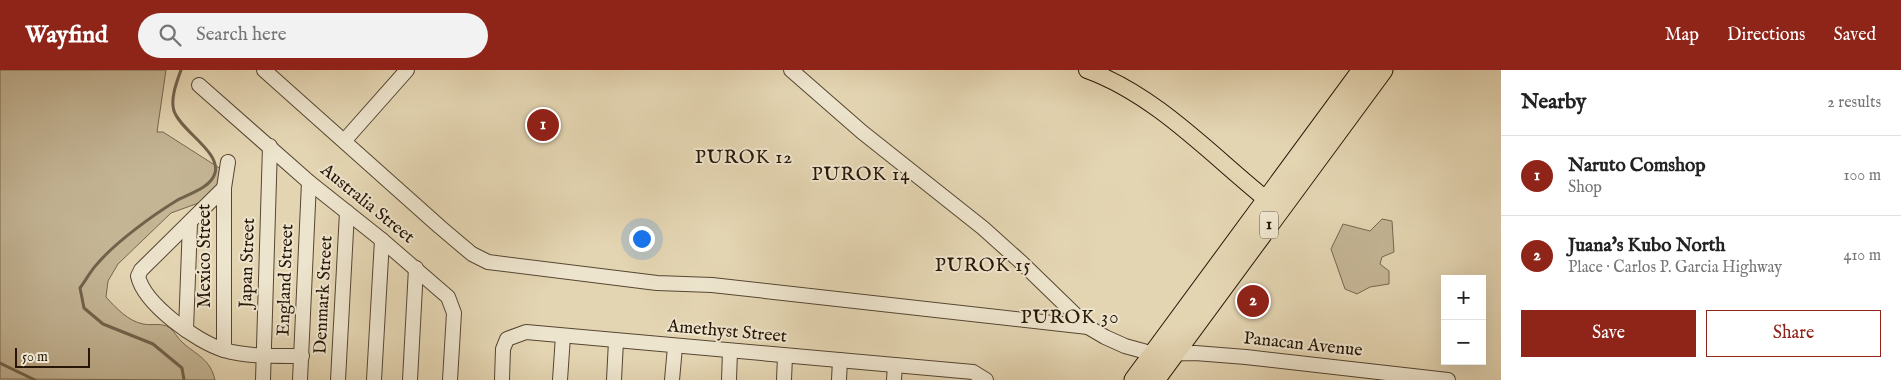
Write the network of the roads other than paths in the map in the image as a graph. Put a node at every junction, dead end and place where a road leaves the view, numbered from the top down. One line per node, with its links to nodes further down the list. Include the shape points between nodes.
1 (264, 70): 9 (street)
2 (407, 70): 9 (street)
3 (791, 70): 20 (street, via 862,132 983,228)
4 (1087, 70): 14 (main road, via 1116,82 1143,99)
5 (1362, 70): 8 (highway, 1)
6 (1383, 70): 8 (highway, 1)
7 (199, 85): 10 (street, Australia Street)
8 (1325, 134): 14 (highway, 1); 19 (highway, 1)
9 (345, 140): 20 (street, via 440,227 472,254 488,262 657,283 712,285)
10 (270, 146): 12 (street, Australia Street); 29 (street, Japan Street)
11 (228, 162): 13 (street, Mexico Street)
12 (308, 182): 15 (street, Australia Street); 30 (street, England Street)
13 (224, 188): 16 (street); 25 (street, Mexico Street)
14 (1267, 200): 19 (highway, 1)
15 (347, 212): 17 (street, Australia Street); 37 (street, Denmark Street)
16 (190, 223): 21 (street); 21 (street, via 138,276 158,307)
17 (382, 240): 18 (street, Australia Street); 38 (street)
18 (416, 268): 39 (street); 40 (street, Australia Street, via 448,297 453,307)
19 (1220, 278): 27 (highway, 1); 28 (highway, 1)
20 (1088, 327): 28 (street, Panacan Avenue, via 1124,346)
21 (186, 330): 25 (street)
22 (563, 336): 23 (street, Amethyst Street); 41 (street, Amethyst Street, via 526,332 507,339 503,349); 42 (street)
23 (616, 341): 24 (street, Amethyst Street); 43 (street)
24 (674, 347): 26 (street, Amethyst Street); 44 (street)
25 (224, 350): 29 (street)
26 (730, 352): 31 (street, Amethyst Street); 45 (street)
27 (1175, 353): 28 (street, Panacan Avenue); 50 (highway, 1); 51 (street, Panacan Avenue)
28 (1154, 354): 49 (highway, 1)
29 (264, 356): 30 (street); 35 (street, Japan Street)
30 (302, 356): 36 (street, England Street)
31 (785, 356): 32 (street, Amethyst Street); 46 (street)
32 (840, 360): 33 (street, Amethyst Street); 47 (street)
33 (895, 365): 34 (street, Amethyst Street, via 973,372); 48 (street)
34 (986, 379)
35 (264, 380)
36 (300, 380)
37 (338, 380)
38 (374, 380)
39 (410, 380)
40 (450, 380)
41 (502, 380)
42 (560, 380)
43 (614, 380)
44 (672, 380)
45 (729, 380)
46 (784, 380)
47 (839, 380)
48 (894, 380)
49 (1134, 380)
50 (1155, 380)
51 (1448, 380)

